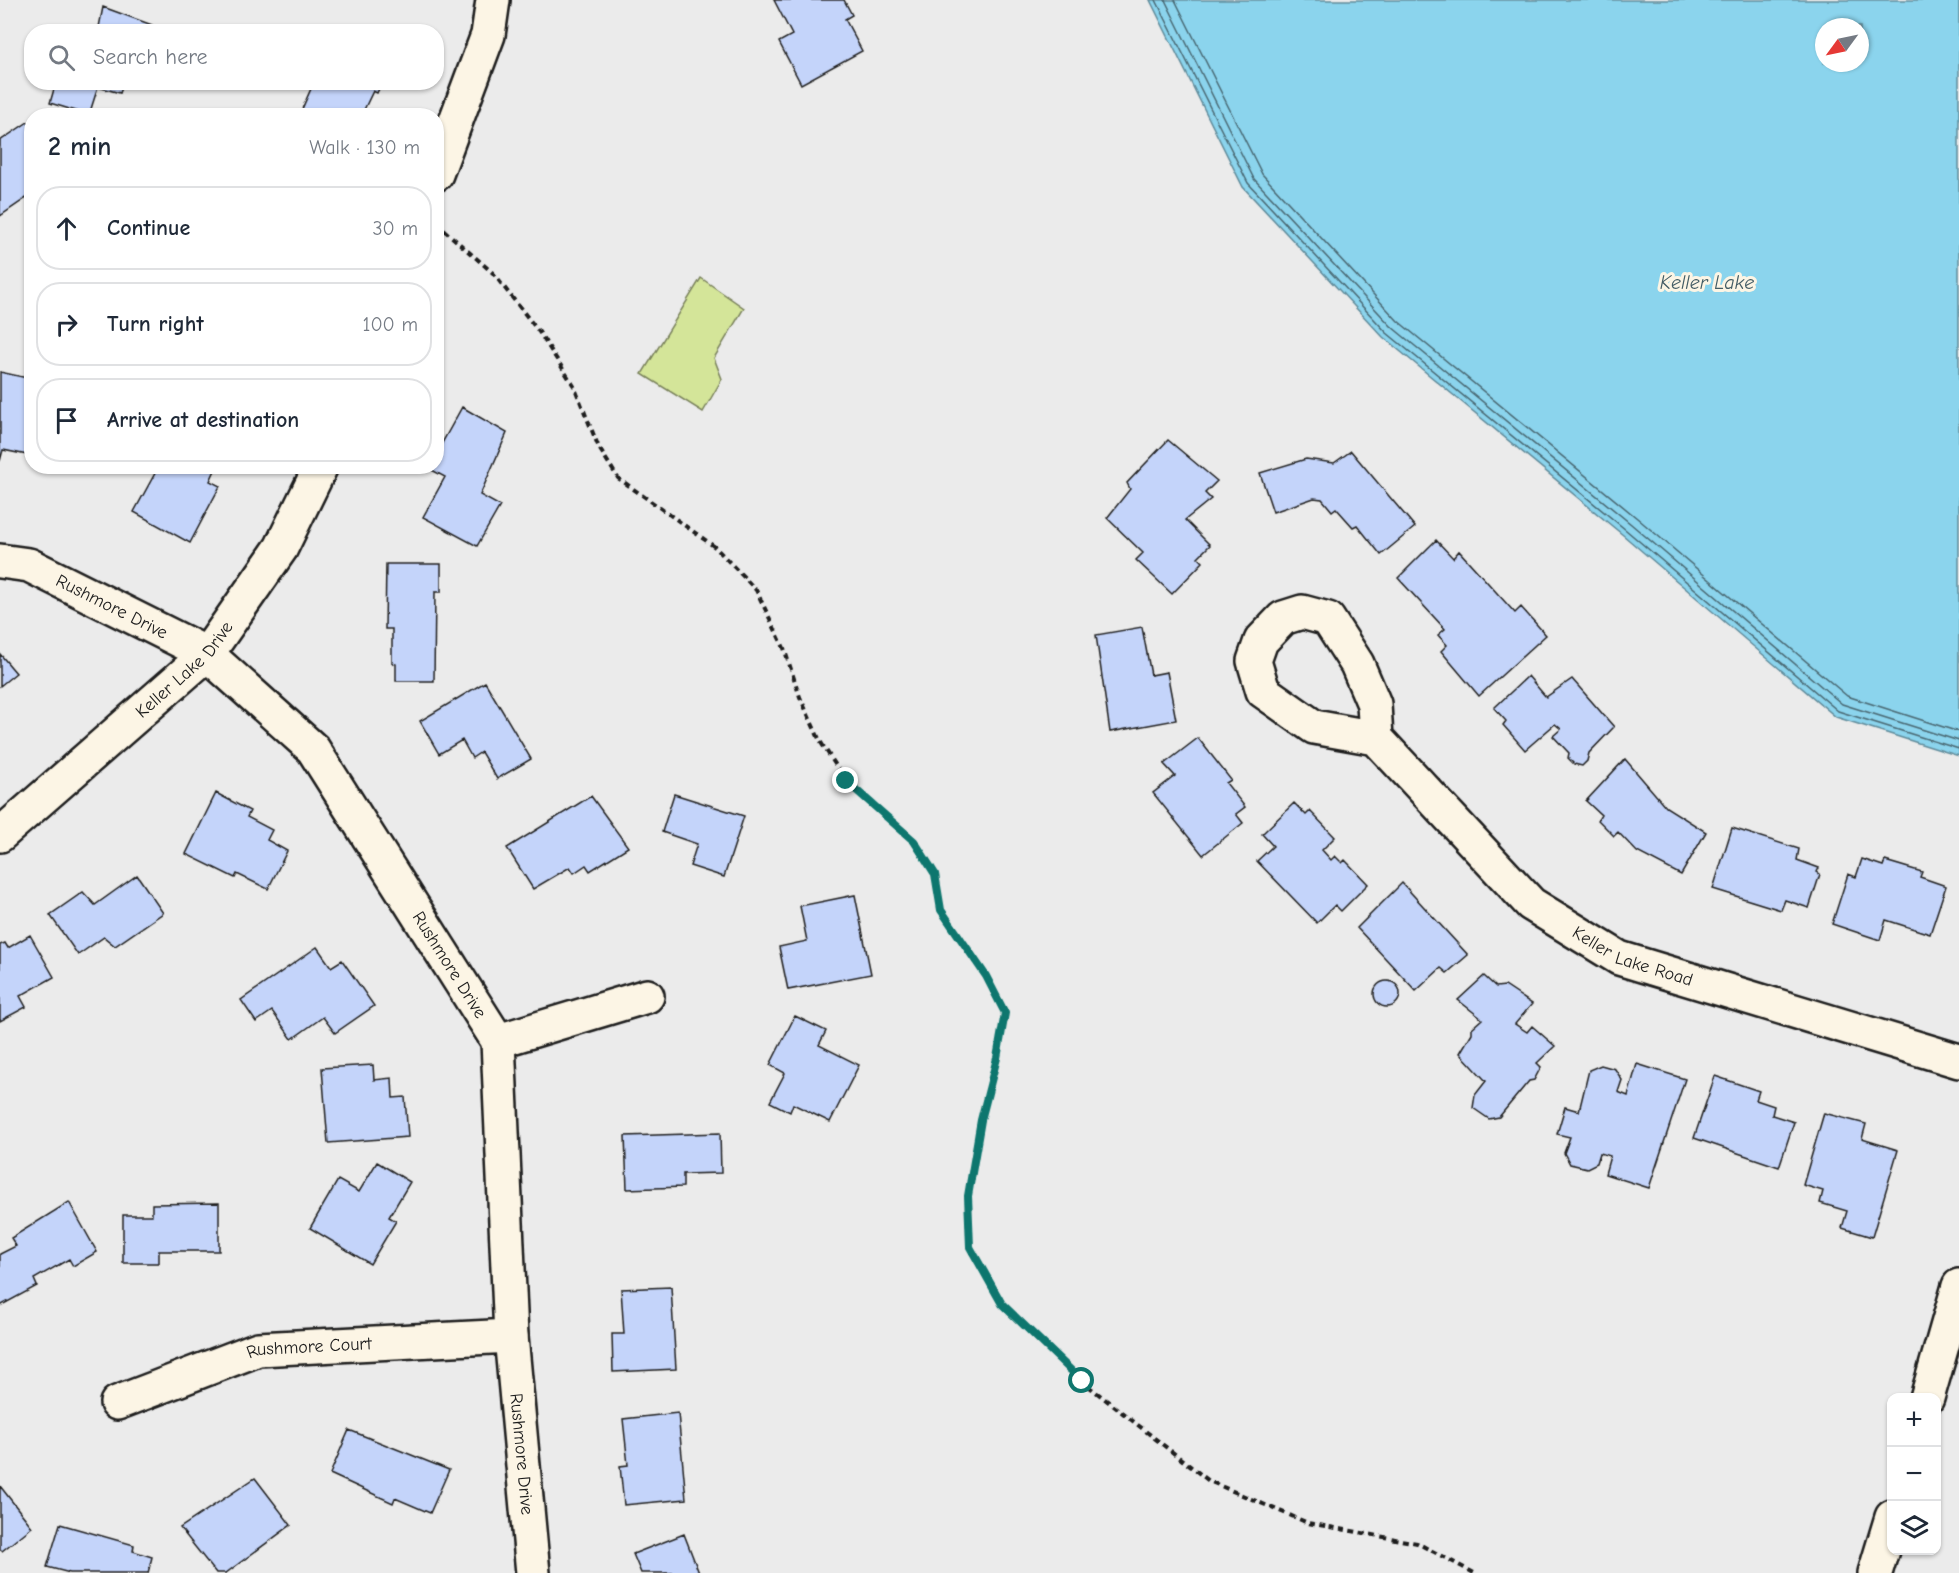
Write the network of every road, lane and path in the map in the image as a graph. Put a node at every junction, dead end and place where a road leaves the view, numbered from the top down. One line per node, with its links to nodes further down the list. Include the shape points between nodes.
1 (493, 0): 2 (street, via 488,35)
2 (444, 153)
3 (444, 230): 18 (path, via 493,273 539,332 574,386 599,448 618,478 716,547 756,590 784,648 820,741 846,781 914,841 935,874 941,910 986,976 1005,1013 968,1196 970,1247 1002,1304 1082,1381 1209,1480 1308,1523 1417,1543)
4 (317, 474): 6 (street, Keller Lake Drive, via 281,548)
5 (0, 561): 6 (street, Rushmore Drive, via 29,565)
6 (207, 654): 8 (street, Keller Lake Drive); 10 (street, Rushmore Drive, via 313,749)
7 (1376, 738): 11 (street, Keller Lake Road, via 1531,904 1619,958)
8 (0, 835)
9 (647, 996): 10 (street)
10 (498, 1041): 13 (street, Rushmore Drive)
11 (1959, 1061)
12 (1959, 1286): 14 (street)
13 (511, 1336): 15 (street, Rushmore Court, via 258,1349); 17 (street, Rushmore Drive)
14 (1927, 1393)
15 (117, 1403)
16 (1887, 1533): 19 (street)
17 (533, 1573)
18 (1474, 1573)
19 (1875, 1573)

